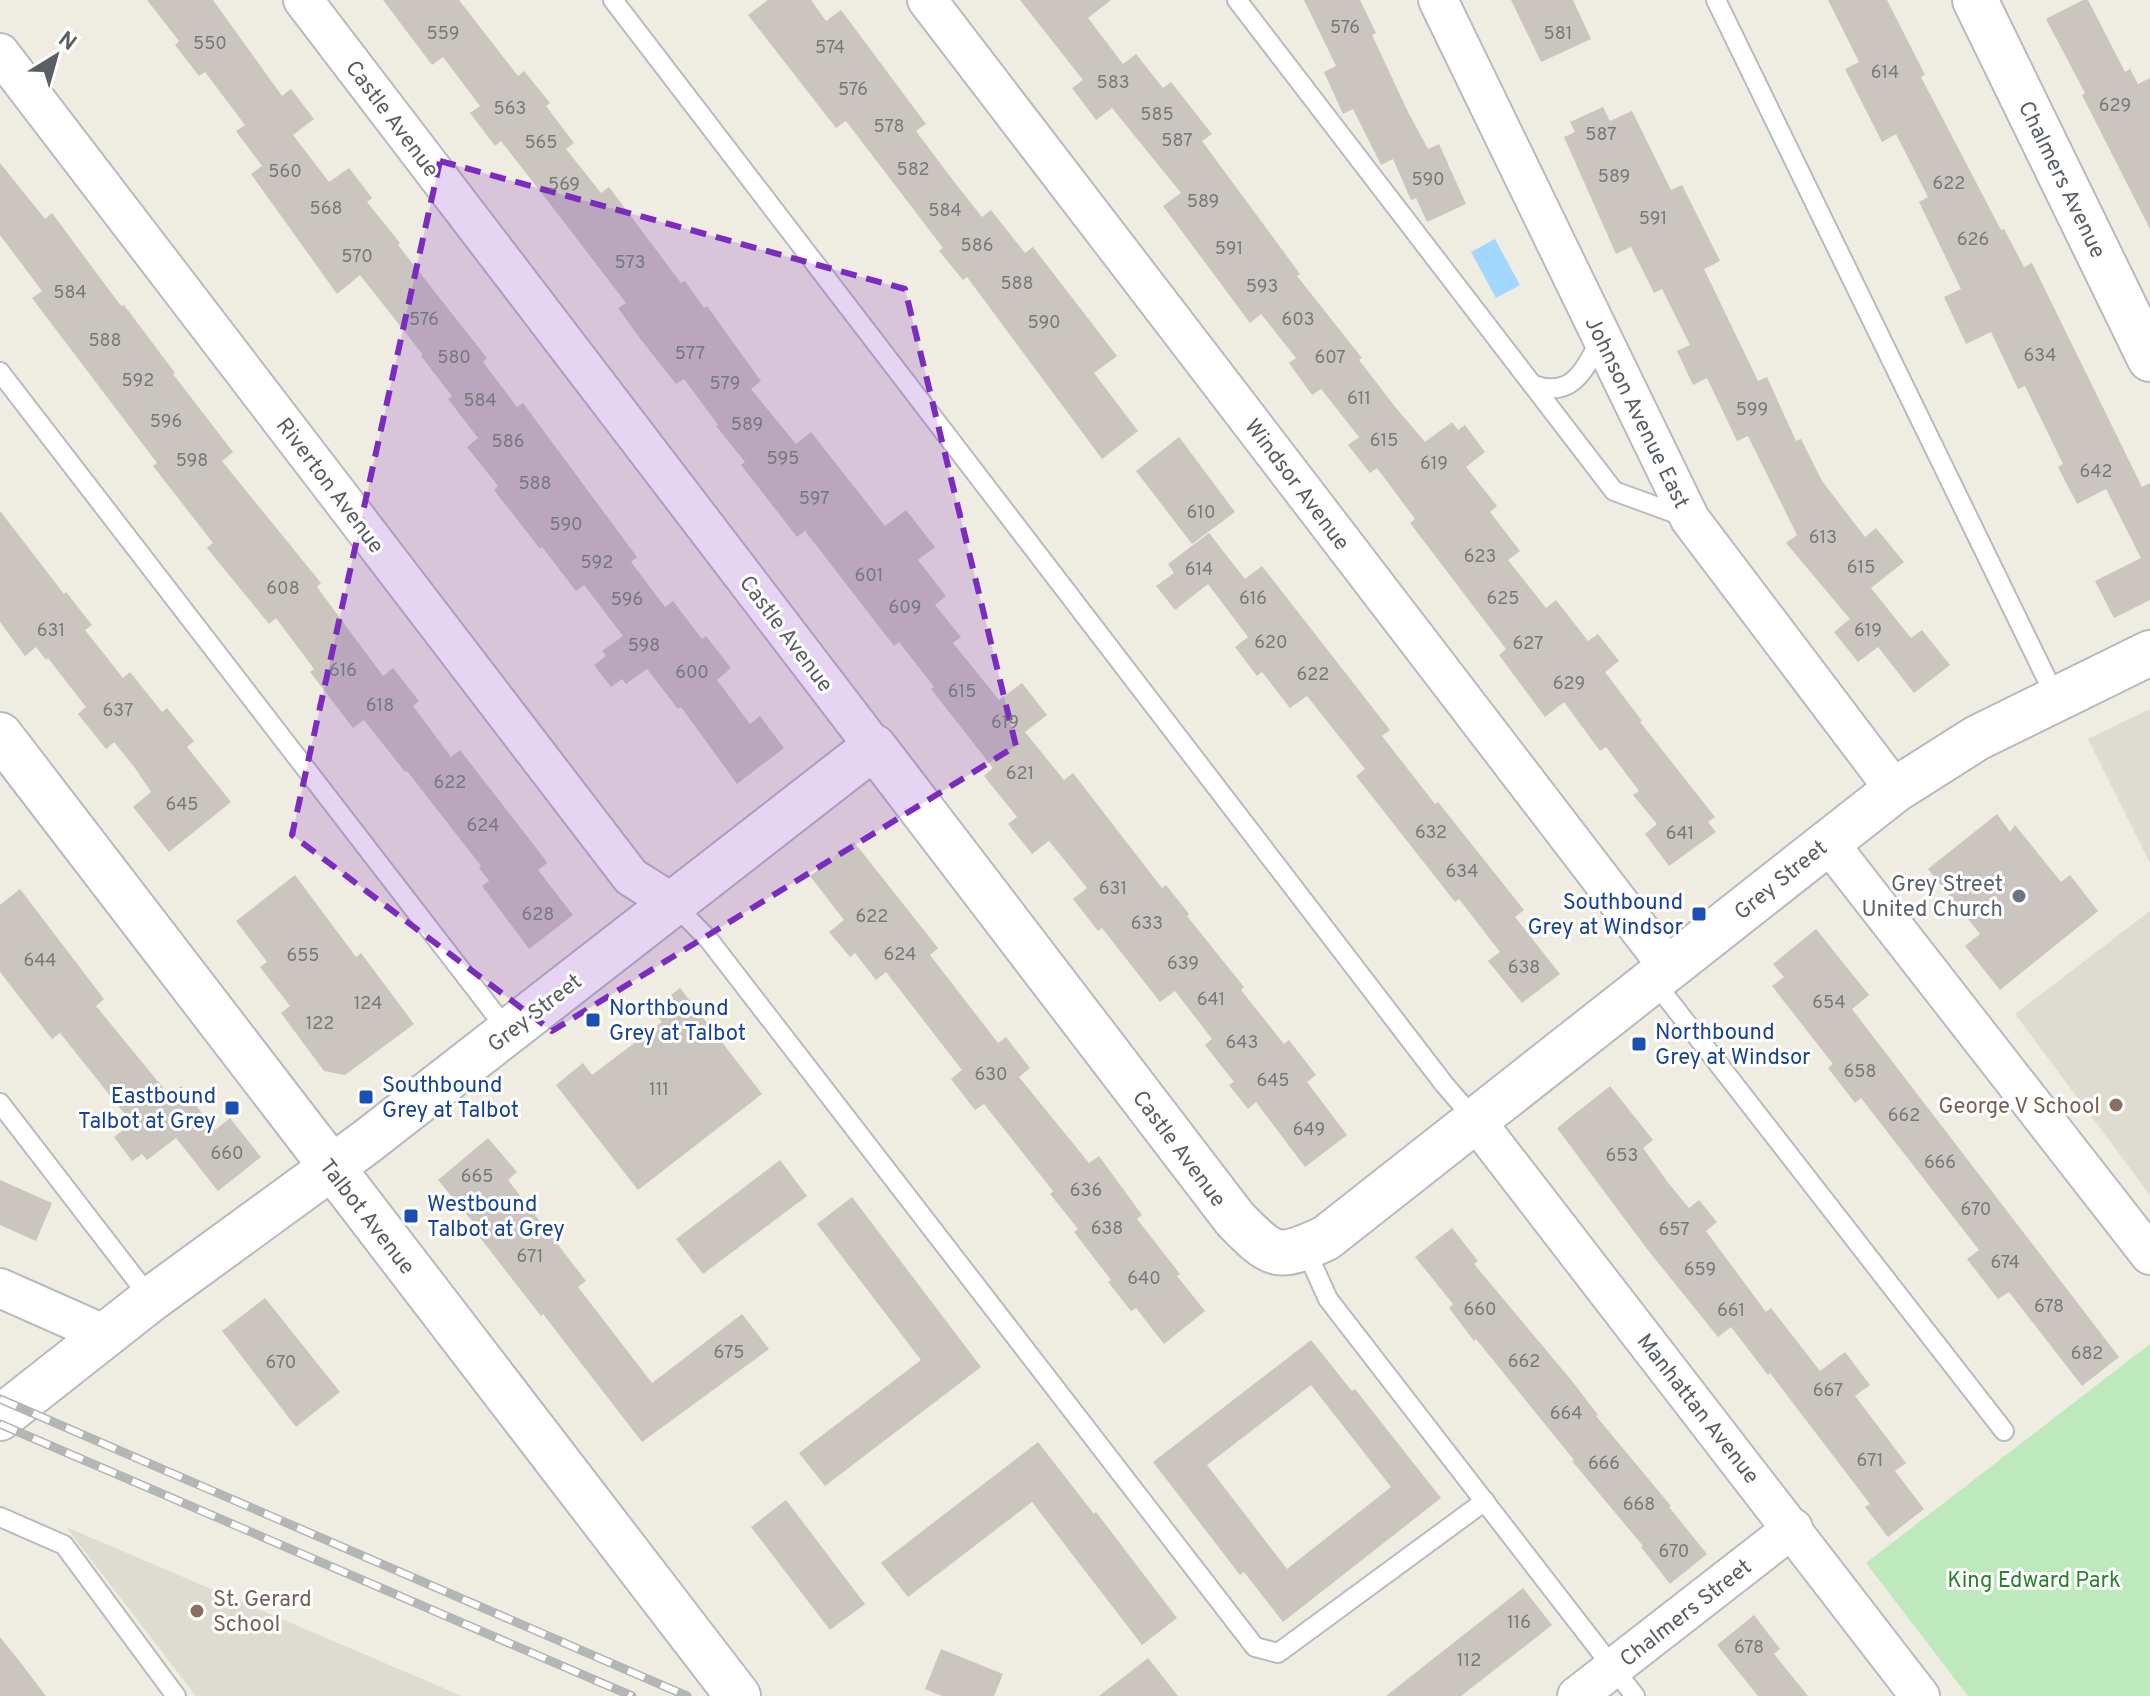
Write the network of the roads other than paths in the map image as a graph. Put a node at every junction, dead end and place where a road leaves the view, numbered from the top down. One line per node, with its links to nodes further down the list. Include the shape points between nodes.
1 (303, 0): 17 (street, Castle Avenue)
2 (613, 0): 24 (lane)
3 (927, 0): 21 (street, Windsor Avenue)
4 (1237, 0): 12 (lane)
5 (1438, 0): 9 (street, Johnson Avenue East)
6 (1716, 0): 15 (lane)
7 (1975, 0): 10 (street, Chalmers Avenue)
8 (0, 53): 20 (street, Riverton Avenue, via 631,877)
9 (1602, 337): 12 (lane, via 1574,381 1558,390); 13 (street, Johnson Avenue East)
10 (2150, 359)
11 (0, 372): 22 (lane)
12 (1533, 385): 13 (lane, via 1614,491)
13 (1690, 519): 18 (street, Johnson Avenue East)
14 (2150, 653): 15 (street, Grey Street)
15 (2057, 700): 18 (street, Grey Street, via 1977,738)
16 (0, 735): 25 (street, Talbot Avenue)
17 (874, 747): 20 (street, Grey Street); 26 (street, Castle Avenue, via 1235,1219 1271,1251)
18 (1895, 790): 19 (street, Grey Street)
19 (1827, 841): 21 (street, Grey Street); 27 (street)
20 (674, 904): 22 (street, Grey Street); 33 (lane, via 709,940 1255,1647 1278,1653)
21 (1661, 974): 24 (street, Grey Street); 32 (lane)
22 (508, 1031): 25 (street, Grey Street)
23 (0, 1103): 29 (lane)
24 (1475, 1120): 26 (street, Grey Street, via 1326,1238); 35 (street, Manhattan Avenue)
25 (332, 1168): 29 (street, Grey Street); 38 (street, Talbot Avenue)
26 (1293, 1251): 33 (lane)
27 (2150, 1255)
28 (0, 1288): 30 (street)
29 (151, 1299): 30 (street, Grey Street)
30 (106, 1335): 31 (street, Grey Street)
31 (0, 1418)
32 (2004, 1431)
33 (1485, 1501): 36 (lane)
34 (0, 1517): 37 (lane, via 64,1545)
35 (1793, 1528): 36 (street, Chalmers Street); 40 (street, Manhattan Avenue)
36 (1624, 1682): 39 (street, Chalmers Street)
37 (176, 1696)
38 (738, 1696)
39 (1577, 1696)
40 (1920, 1696)

